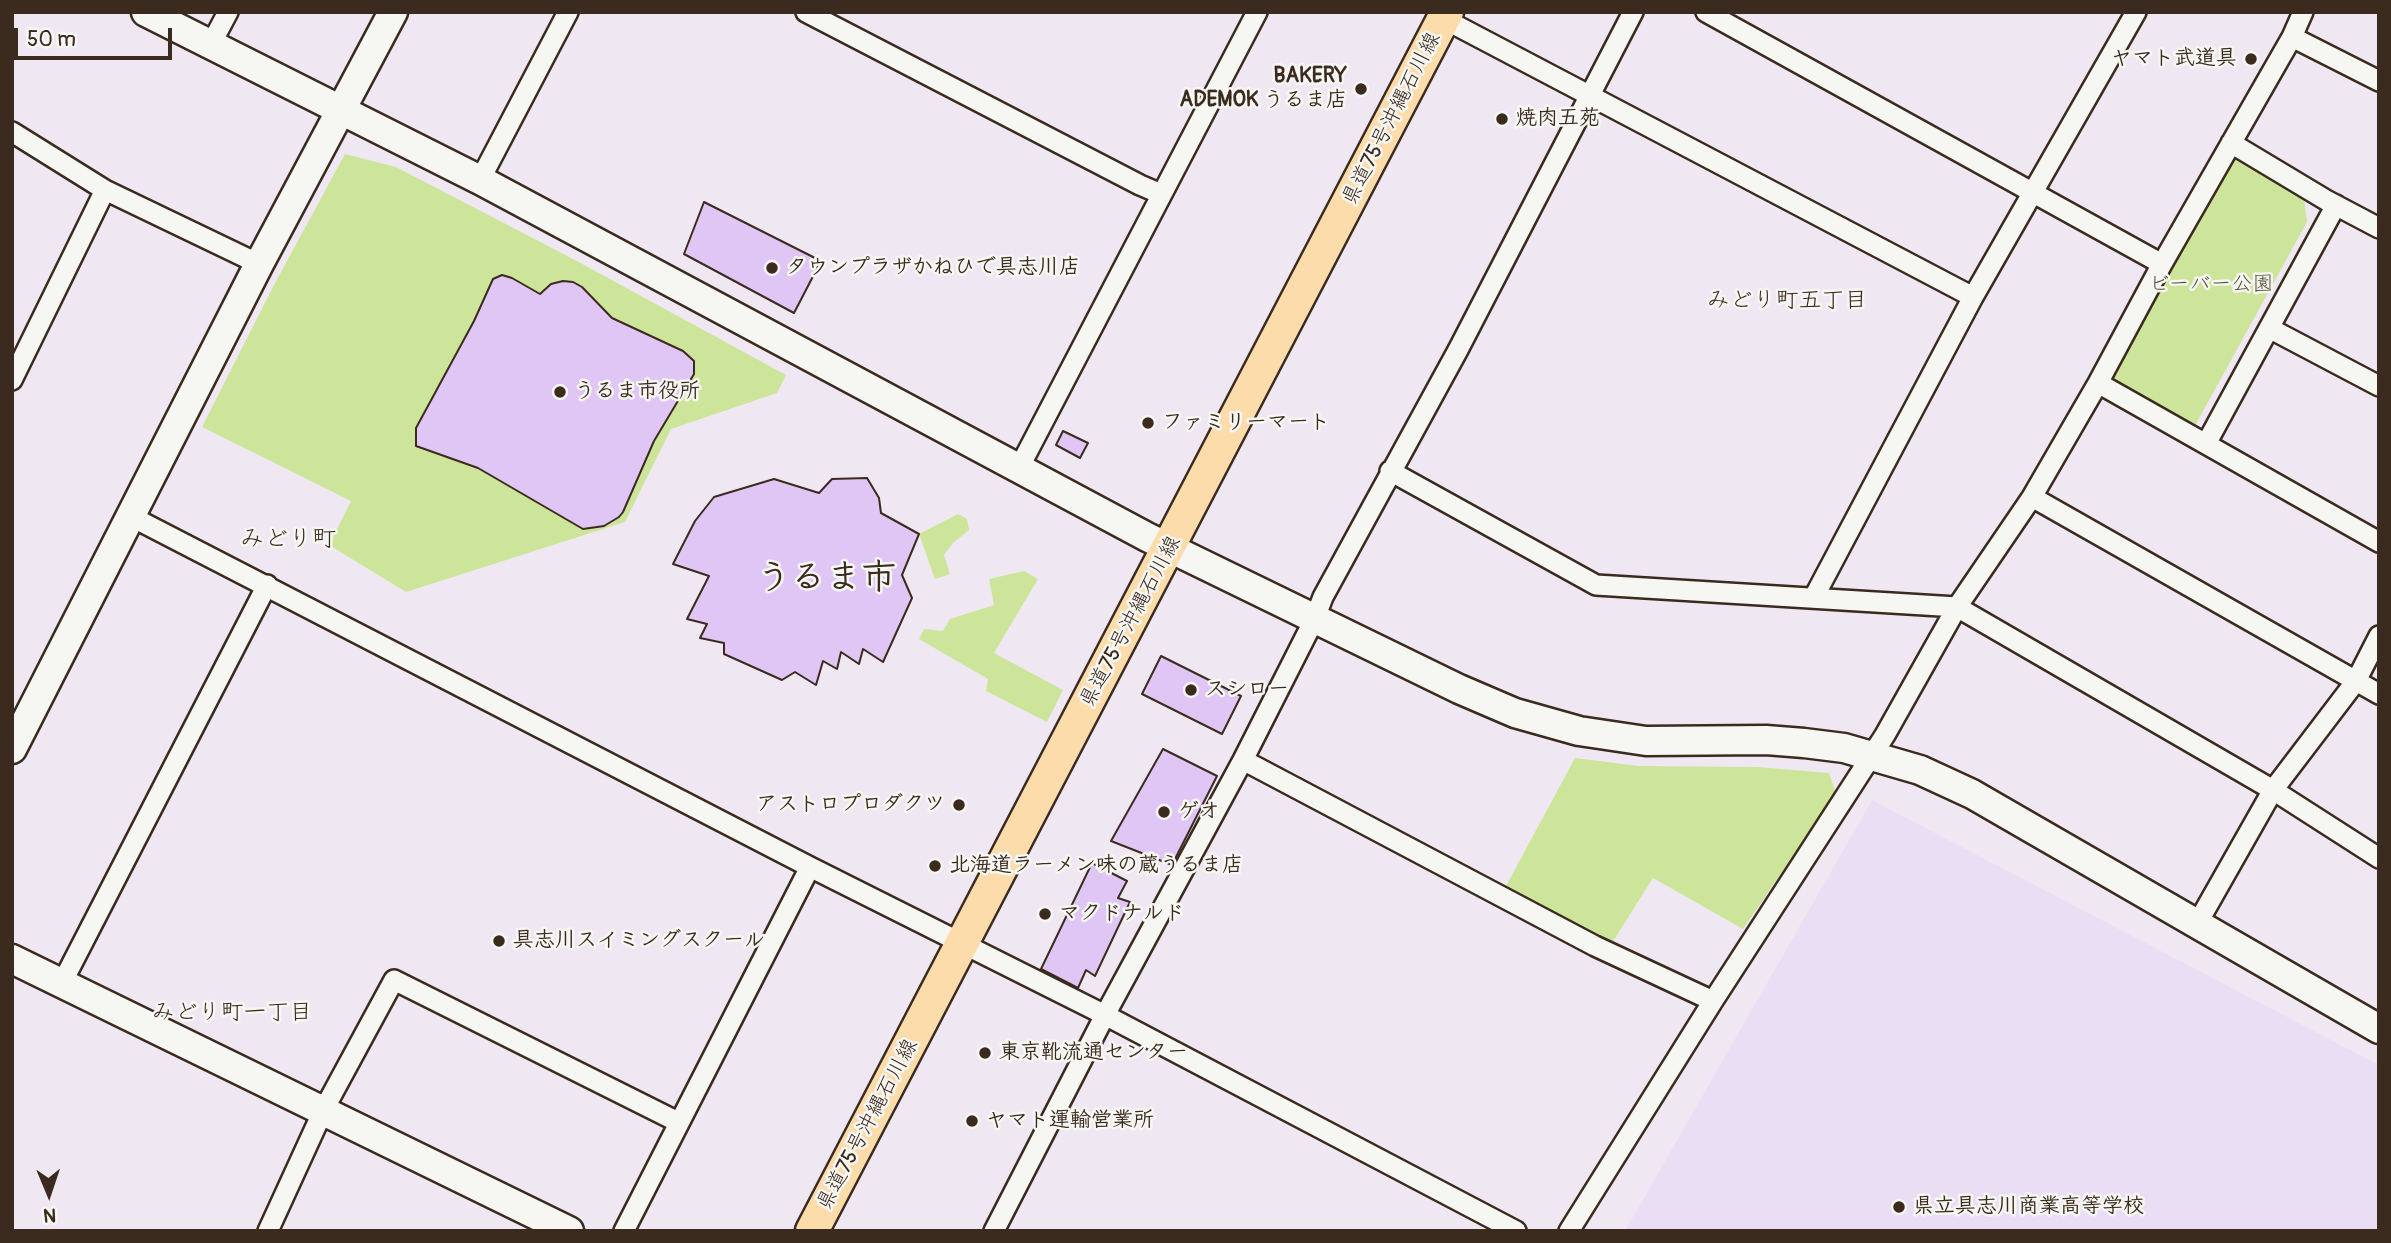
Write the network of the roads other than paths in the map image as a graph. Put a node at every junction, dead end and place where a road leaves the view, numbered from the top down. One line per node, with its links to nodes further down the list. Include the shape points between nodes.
1 (146, 12): 13 (street)
2 (228, 12): 13 (street)
3 (393, 12): 16 (street)
4 (568, 12): 19 (street)
5 (806, 12): 21 (street)
6 (1256, 12): 21 (street)
7 (1633, 12): 15 (street)
8 (1706, 12): 22 (street)
9 (2136, 12): 22 (street)
10 (2303, 12): 12 (street)
11 (1445, 15): 15 (street); 38 (main road, 県道75号沖縄石川線)
12 (2292, 37): 14 (street); 18 (street)
13 (210, 46): 16 (street)
14 (2379, 80)
15 (1591, 94): 27 (street); 34 (street)
16 (341, 110): 19 (street); 25 (street)
17 (12, 132): 20 (street)
18 (2231, 143): 23 (street); 26 (street)
19 (480, 180): 33 (street)
20 (106, 190): 25 (street); 29 (street)
21 (1161, 194): 33 (street)
22 (2033, 194): 26 (street); 27 (street)
23 (2336, 205): 24 (street); 28 (street)
24 (2379, 228)
25 (259, 264): 36 (street)
26 (2162, 264): 30 (street)
27 (1973, 297): 40 (street)
28 (2269, 328): 31 (street); 32 (street)
29 (12, 380)
30 (2098, 383): 32 (street); 35 (street)
31 (2379, 386)
32 (2206, 444): 37 (street)
33 (1019, 468): 38 (street)
34 (1390, 471): 40 (street, via 1596,585); 42 (street)
35 (2032, 497): 41 (street); 44 (street)
36 (132, 517): 39 (street); 46 (street)
37 (2379, 542)
38 (1170, 547): 42 (street); 53 (main road, 県道75号沖縄石川線)
39 (267, 586): 51 (street); 55 (street)
40 (1815, 597): 41 (street)
41 (1957, 607): 47 (street); 49 (street)
42 (1315, 618): 47 (street, via 1489,703 1579,731 1647,741 1766,740); 48 (street)
43 (2379, 636): 44 (street)
44 (2356, 681): 45 (street); 49 (street)
45 (2379, 694)
46 (12, 749)
47 (1872, 754): 52 (street, via 1964,790); 56 (street)
48 (1243, 760): 56 (street, via 1595,946); 57 (street)
49 (2273, 790): 50 (street); 52 (street)
50 (2379, 858)
51 (810, 867): 53 (street); 60 (street)
52 (2197, 924): 58 (street)
53 (963, 944): 57 (street); 64 (main road, 県道75号沖縄石川線)
54 (12, 959): 55 (street)
55 (62, 984): 59 (street)
56 (1713, 1001): 67 (street)
57 (1105, 1015): 65 (street); 66 (street)
58 (2379, 1029)
59 (323, 1111): 60 (street, via 394,980); 61 (street); 62 (street)
60 (678, 1122): 63 (street)
61 (268, 1231)
62 (569, 1231)
63 (624, 1231)
64 (812, 1231)
65 (994, 1231)
66 (1516, 1231)
67 (1569, 1231)

